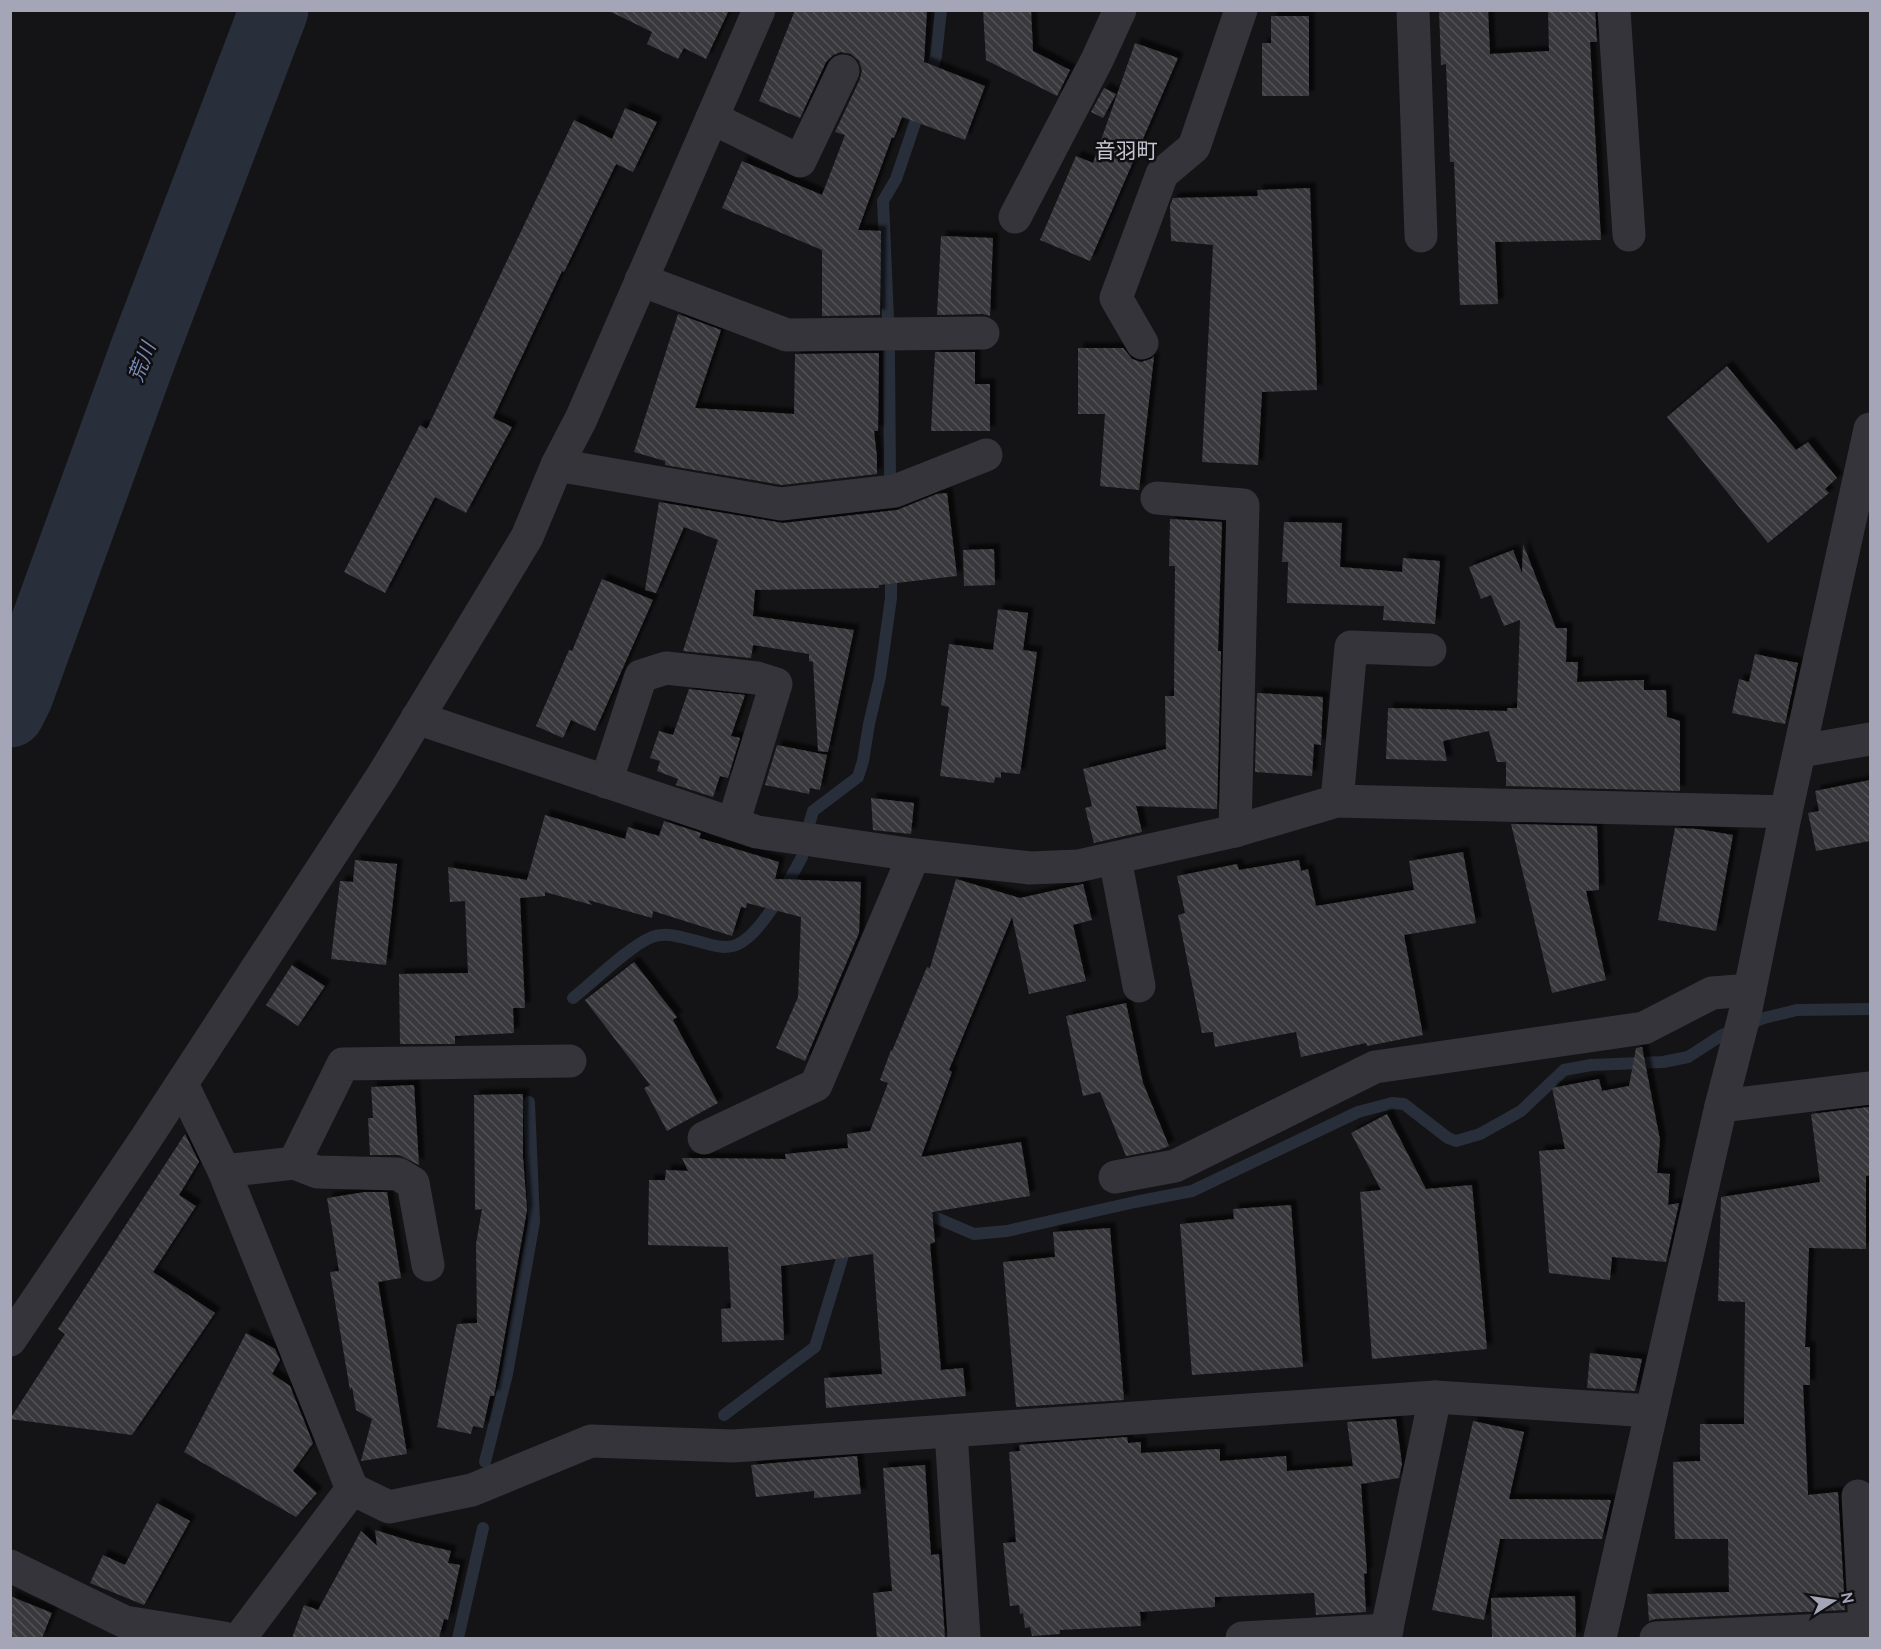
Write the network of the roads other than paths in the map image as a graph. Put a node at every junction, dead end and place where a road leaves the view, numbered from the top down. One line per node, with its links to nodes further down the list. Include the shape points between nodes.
1 (759, 10): 7 (street)
2 (1120, 10): 8 (street)
3 (1240, 10): 13 (street, via 1194,147 1162,174 1116,298)
4 (1413, 10): 10 (street)
5 (1614, 10): 9 (street)
6 (843, 71): 7 (street, via 800,161)
7 (712, 118): 11 (street)
8 (1015, 217)
9 (1629, 235)
10 (1421, 236)
11 (641, 280): 12 (street, via 787,335); 16 (street, via 581,419)
12 (983, 333)
13 (1142, 343)
14 (1870, 429): 18 (street)
15 (986, 455): 16 (street, via 895,491 781,504)
16 (556, 465): 20 (street, via 527,537)
17 (1157, 498): 27 (street, via 1243,505)
18 (1857, 547): 22 (street)
19 (1430, 650): 24 (street, via 1351,647)
20 (417, 718): 23 (street); 33 (street)
21 (1870, 739): 22 (street)
22 (1801, 751): 25 (street)
23 (606, 782): 26 (street); 26 (street, via 641,676 666,668 758,678 776,684)
24 (1337, 801): 25 (street); 27 (street)
25 (1786, 812): 31 (street)
26 (733, 824): 28 (street, via 757,832)
27 (1235, 831): 29 (street)
28 (914, 855): 29 (street, via 1030,868 1078,866); 36 (street, via 816,1085)
29 (1115, 858): 30 (street)
30 (1139, 986)
31 (1748, 999): 35 (street); 39 (street, via 1712,993 1644,1028 1375,1067 1175,1166)
32 (570, 1061): 37 (street, via 343,1064)
33 (182, 1084): 38 (street); 41 (street)
34 (1870, 1088): 35 (street)
35 (1721, 1106): 43 (street)
36 (704, 1138)
37 (294, 1164): 38 (street); 40 (street, via 317,1172 398,1174 413,1183)
38 (224, 1171): 45 (street)
39 (1115, 1177)
40 (428, 1265)
41 (10, 1340)
42 (1436, 1397): 43 (street); 44 (street); 49 (street)
43 (1651, 1411): 55 (street)
44 (951, 1431): 45 (street, via 733,1446 591,1441 472,1490 389,1507); 53 (street)
45 (352, 1489): 52 (street)
46 (1858, 1496): 48 (street)
47 (10, 1566): 51 (street, via 125,1622)
48 (1865, 1633): 50 (street)
49 (1386, 1634): 54 (street)
50 (1705, 1637): 56 (street)
51 (224, 1638)
52 (240, 1638)
53 (963, 1638)
54 (1242, 1638)
55 (1600, 1638)
56 (1656, 1638)

